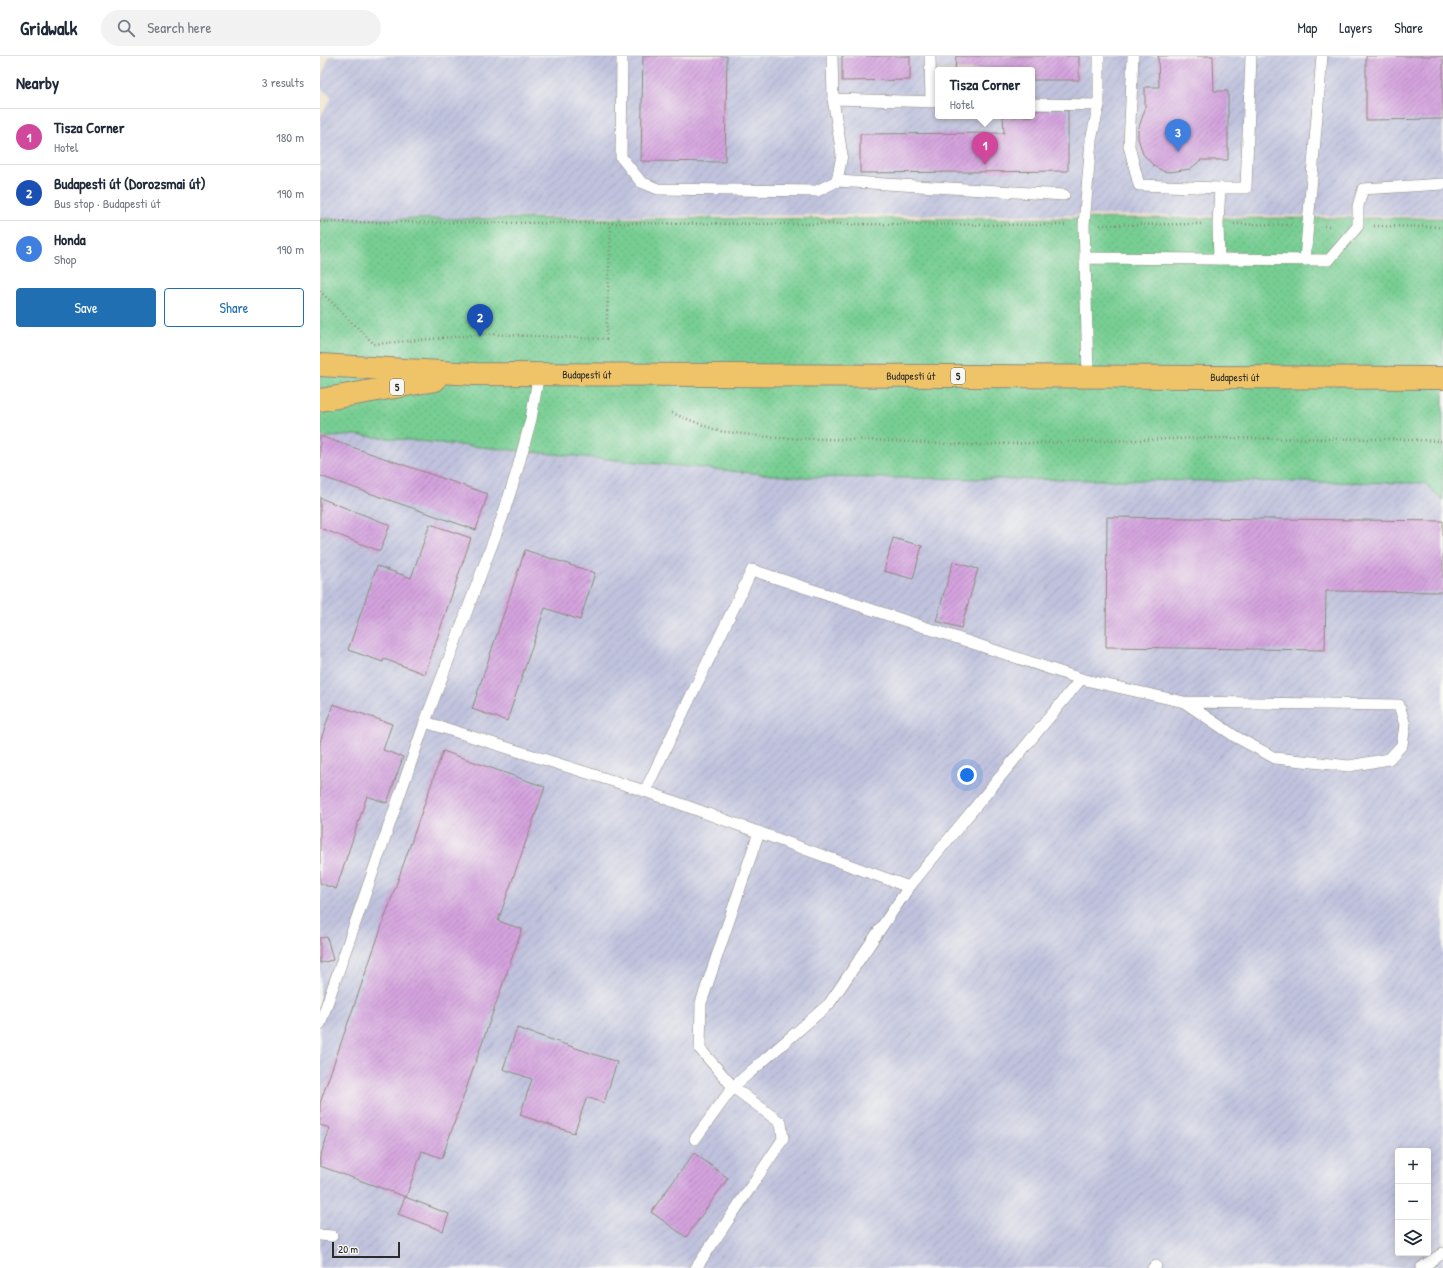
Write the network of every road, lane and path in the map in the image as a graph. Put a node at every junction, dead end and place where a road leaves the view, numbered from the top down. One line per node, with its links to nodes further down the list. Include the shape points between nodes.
1 (622, 56): 12 (lane, via 621,157 640,182 658,189 817,191)
2 (832, 56): 8 (lane)
3 (930, 56): 9 (lane)
4 (1099, 56): 11 (lane)
5 (1134, 56): 14 (lane, via 1129,146 1138,185)
6 (1251, 56): 14 (lane, via 1246,188)
7 (1322, 56): 20 (lane)
8 (833, 100): 9 (lane); 12 (lane, via 842,155)
9 (934, 101)
10 (1035, 104): 11 (lane)
11 (1100, 106): 19 (lane, via 1091,140)
12 (838, 181): 15 (lane)
13 (1443, 184): 21 (lane, via 1363,189 1358,206)
14 (1220, 188): 18 (lane)
15 (1064, 195)
16 (320, 222): 17 (path)
17 (611, 223): 19 (path); 26 (path, via 606,339 486,334 374,344)
18 (1218, 224): 19 (path); 20 (path); 24 (lane)
19 (1084, 225): 23 (lane)
20 (1308, 226): 21 (path); 25 (lane)
21 (1358, 226): 22 (path); 25 (lane, via 1329,260)
22 (1443, 227)
23 (1085, 258): 24 (lane); 30 (lane)
24 (1219, 259): 25 (lane)
25 (1305, 260)
26 (320, 291)
27 (320, 365): 29 (main road, Budapesti út / 5)
28 (539, 373): 29 (main road, Budapesti út / 5); 30 (main road, Budapesti út / 5); 37 (lane, via 532,419 502,518)
29 (474, 374): 32 (main road, Budapesti út / 5)
30 (1088, 377): 31 (main road, Budapesti út / 5)
31 (1443, 378)
32 (320, 400)
33 (672, 414): 34 (path, via 718,431 777,438 969,445 1203,438)
34 (1443, 441)
35 (1081, 679): 36 (lane); 38 (lane, via 752,570); 40 (lane)
36 (1184, 702): 36 (lane, via 1399,705 1405,725 1402,745 1389,758 1349,766 1275,758 1236,737)
37 (425, 722): 38 (lane); 41 (lane)
38 (645, 791): 39 (lane)
39 (759, 832): 40 (lane); 42 (lane, via 701,1003 700,1049)
40 (909, 887): 42 (lane, via 829,1004)
41 (320, 1024)
42 (733, 1087): 43 (lane); 47 (lane, via 781,1123 783,1140)
43 (695, 1139)
44 (320, 1235): 45 (lane)
45 (332, 1236)
46 (1443, 1253): 48 (lane)
47 (696, 1268)
48 (1421, 1268)

